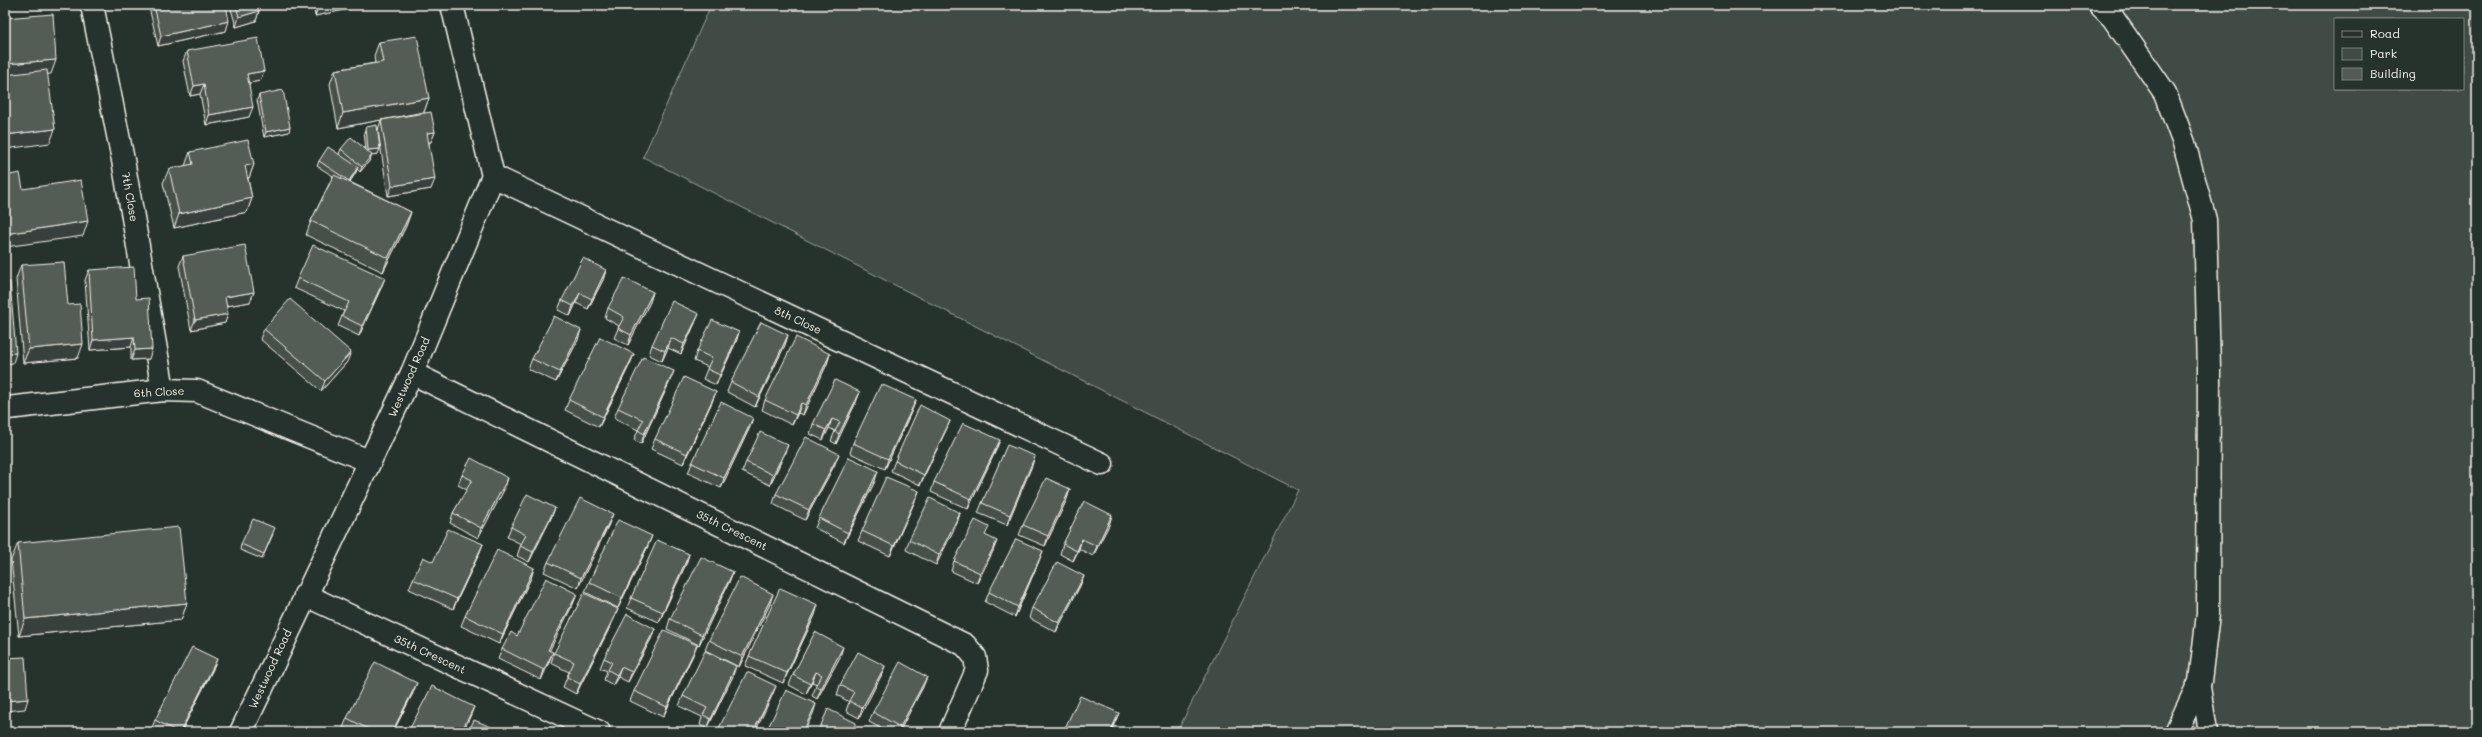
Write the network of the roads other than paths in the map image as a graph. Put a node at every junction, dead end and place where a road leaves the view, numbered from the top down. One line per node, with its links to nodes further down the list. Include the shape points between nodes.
1 (92, 5): 6 (street, 7th Close)
2 (454, 5): 4 (street)
3 (2100, 5): 11 (street, via 2165,93 2184,143 2205,220 2210,519 2208,614)
4 (493, 176): 5 (street, Westwood Road); 9 (street, 8th Close)
5 (412, 373): 8 (street, Westwood Road); 14 (street, 35th Crescent, via 965,644 975,657 977,670)
6 (164, 390): 7 (street, 6th Close); 8 (street, 6th Close, via 197,391)
7 (8, 408)
8 (369, 461): 10 (street, Westwood Road)
9 (1102, 464)
10 (305, 595): 12 (street, Westwood Road); 13 (street, 35th Crescent)
11 (2200, 681): 15 (street); 16 (lane)
12 (241, 732)
13 (599, 732)
14 (950, 732)
15 (2176, 732)
16 (2208, 732)

